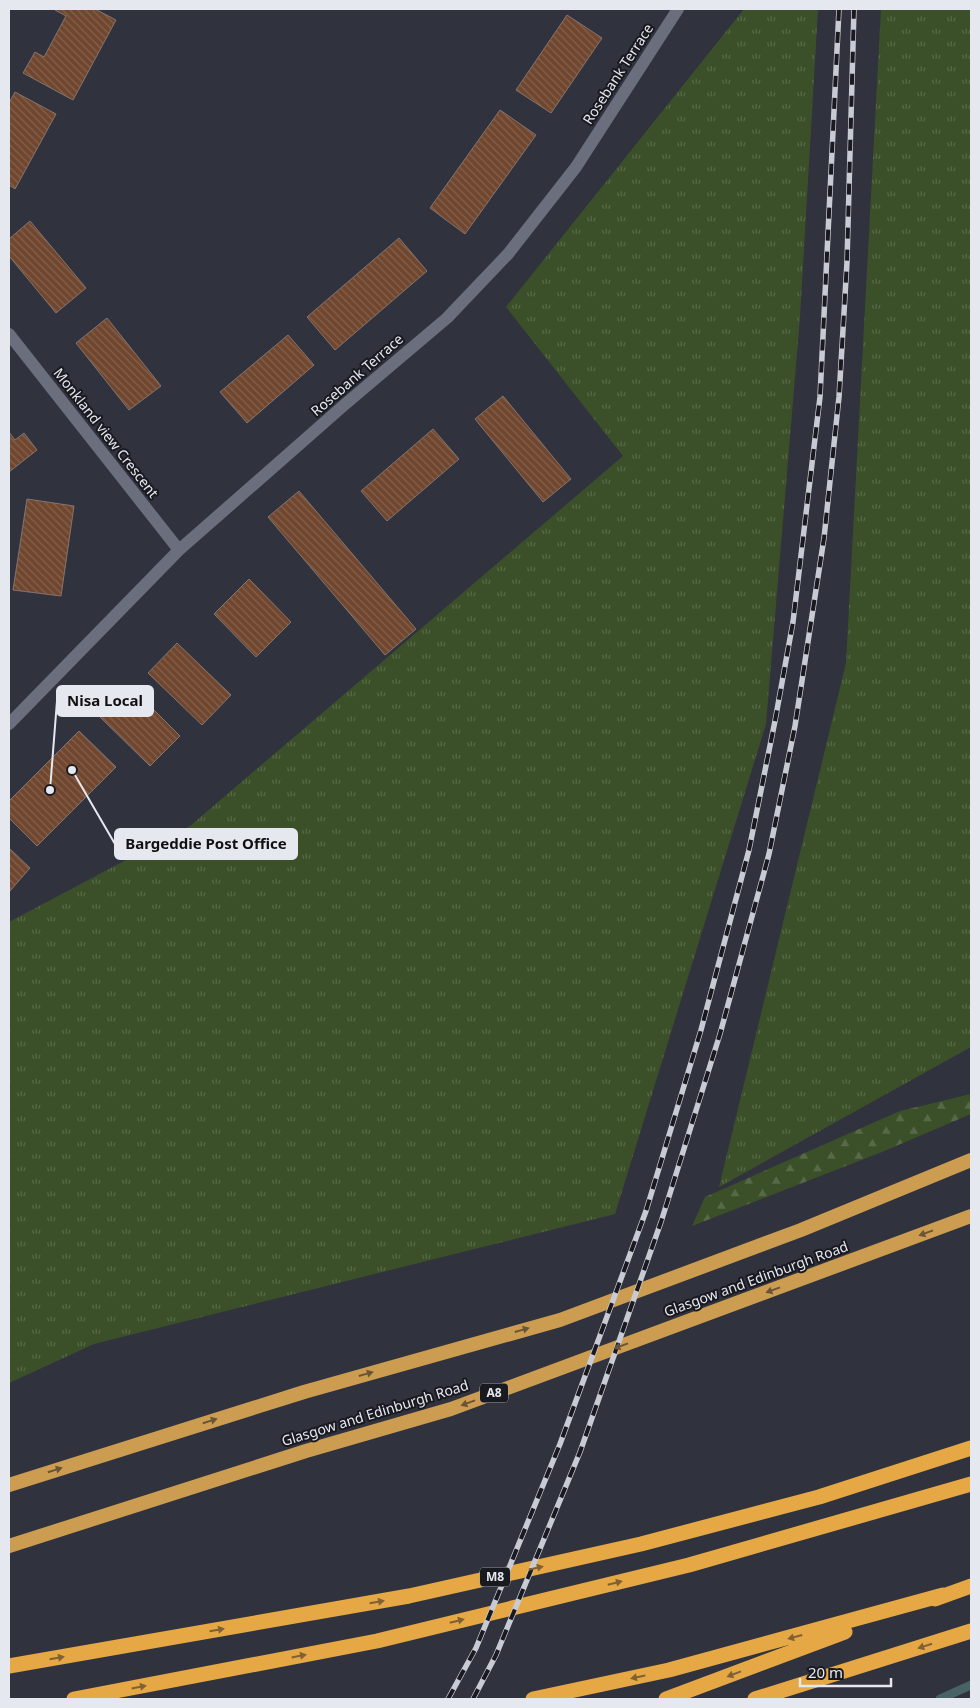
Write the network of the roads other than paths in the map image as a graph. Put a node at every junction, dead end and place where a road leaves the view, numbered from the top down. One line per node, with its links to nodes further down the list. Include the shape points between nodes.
1 (678, 9): 3 (street, Rosebank Terrace, via 576,167 508,254 447,318)
2 (9, 334): 3 (street, Monkland view Crescent)
3 (179, 550): 4 (street, Rosebank Terrace)
4 (9, 724)
5 (971, 1160): 9 (highway, one-way to 5, via 304,1392 560,1320 801,1230)
6 (971, 1216): 10 (highway, Glasgow and Edinburgh Road / A8, one-way to 10, via 451,1409 306,1451)
7 (971, 1448): 14 (highway, M8, one-way to 7, via 409,1596 632,1546 819,1497)
8 (971, 1484): 15 (highway, one-way to 8, via 387,1638 689,1565)
9 (9, 1485)
10 (9, 1546)
11 (971, 1586): 12 (highway)
12 (943, 1596): 16 (highway, one-way to 16, via 669,1670); 17 (highway, one-way to 17)
13 (971, 1631): 18 (highway, one-way to 18)
14 (9, 1666)
15 (74, 1699)
16 (533, 1699)
17 (666, 1699)
18 (755, 1699)

